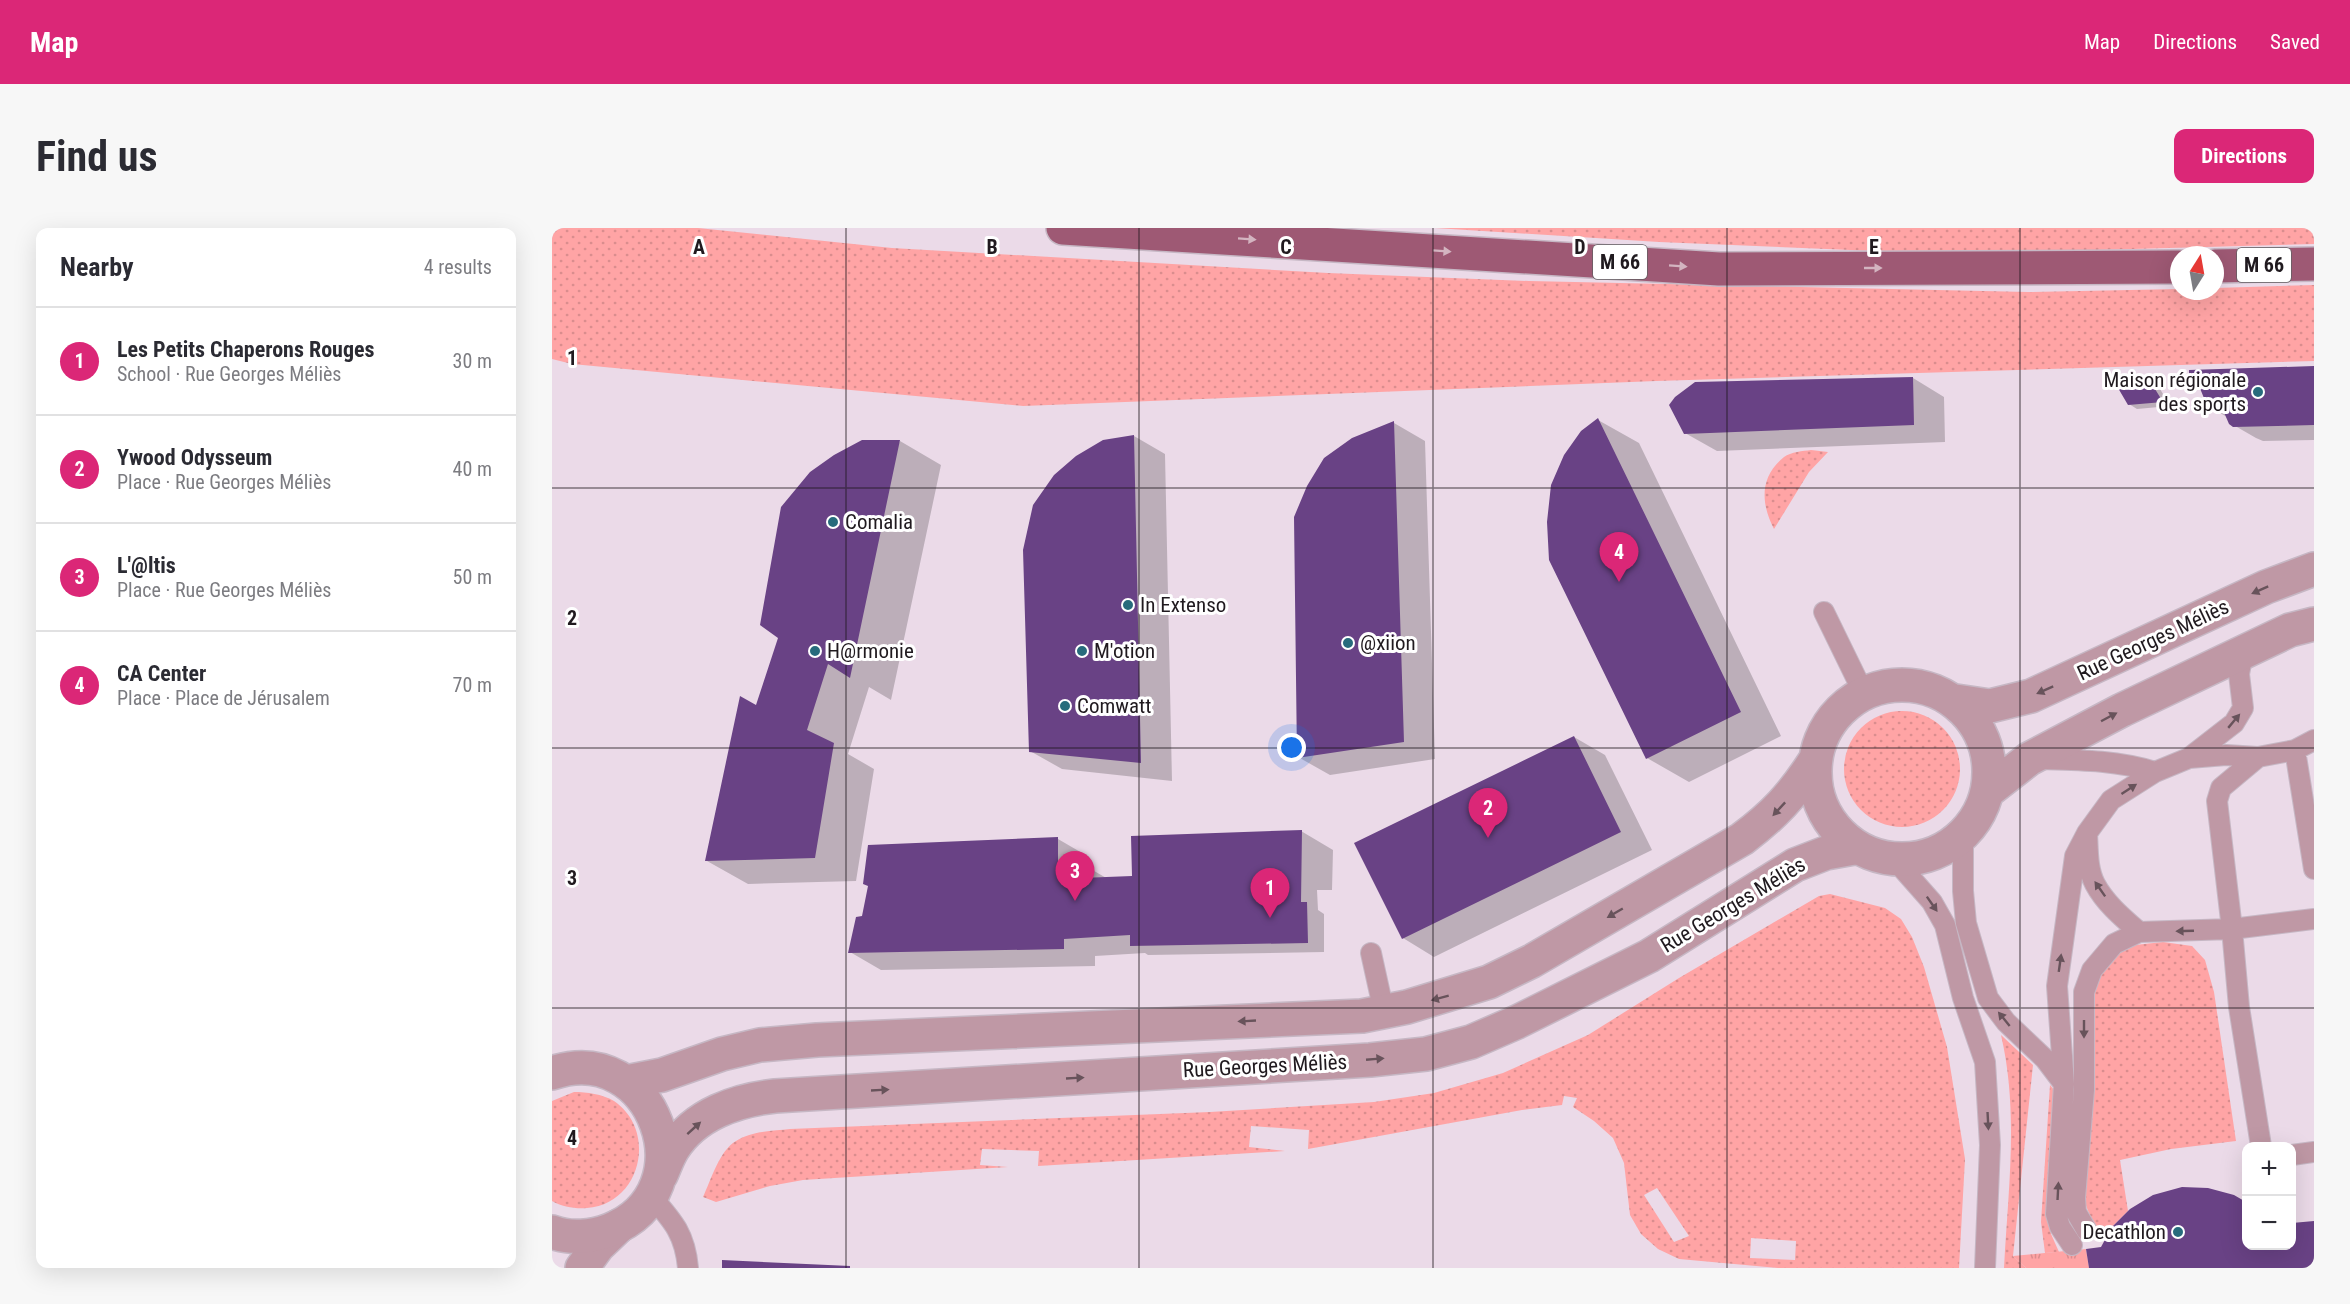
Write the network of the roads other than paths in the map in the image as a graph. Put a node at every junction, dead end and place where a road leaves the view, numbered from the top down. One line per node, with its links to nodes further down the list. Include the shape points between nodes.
1 (1063, 228): 4 (main road, M 66, one-way to 4, via 1719,269)
2 (2314, 264): 3 (main road, M 66)
3 (2224, 266)
4 (2170, 267)
5 (2314, 569): 10 (street, Rue Georges Méliès, one-way to 10, via 2265,587 2031,696 1990,706)
6 (1824, 612): 9 (lane)
7 (2314, 624): 8 (street, via 2290,630)
8 (2243, 653): 14 (lane, one-way to 8, via 2234,723 2243,708 2239,674); 15 (street, one-way to 8)
9 (1864, 694): 10 (street, via 1885,684 1922,686); 16 (street, via 1851,699 1825,726)
10 (1956, 701): 18 (street, via 1978,727 1989,758)
11 (2314, 740): 12 (lane)
12 (2295, 750): 13 (lane); 23 (lane)
13 (2258, 757): 14 (lane); 25 (lane, via 2221,788 2217,801)
14 (2189, 758): 17 (lane)
15 (2029, 759): 17 (lane, via 2090,760); 18 (street)
16 (1814, 762): 21 (street, via 1816,793 1829,821); 28 (street, one-way to 28, via 1795,791 1769,819 1732,845 1533,961 1490,982)
17 (2155, 772): 19 (lane, one-way to 17, via 2112,800)
18 (1988, 791): 20 (street, via 1979,815)
19 (2087, 833): 26 (lane, one-way to 19, via 2116,912 2094,883); 31 (lane, one-way to 19, via 2057,986 2075,856)
20 (1963, 835): 22 (street, via 1943,849 1919,858); 31 (lane, one-way to 20, via 1988,998 1966,923)
21 (1854, 848): 22 (street); 35 (street, Rue Georges Méliès, one-way to 21, via 674,1148 694,1126 712,1112 748,1099 1370,1060 1426,1054 1471,1042 1649,956 1796,865 1826,853)
22 (1894, 859): 42 (lane, one-way to 42, via 1932,902 1944,925 1985,1062 1990,1144)
23 (2314, 868)
24 (2314, 919): 25 (lane)
25 (2232, 929): 26 (lane, one-way to 26); 32 (lane, via 2239,1007)
26 (2139, 932): 37 (lane, one-way to 37, via 2114,944 2092,970 2084,992 2085,1090 2075,1198 2076,1212)
27 (1371, 953): 28 (lane)
28 (1384, 1012): 30 (street, one-way to 30, via 760,1045)
29 (552, 1073): 30 (street, via 585,1068 606,1072)
30 (626, 1082): 35 (street, via 652,1109 660,1129 663,1148)
31 (2064, 1084): 39 (lane, one-way to 31, via 2056,1214)
32 (2260, 1142)
33 (2314, 1152): 34 (lane)
34 (2296, 1154)
35 (656, 1185): 36 (street, Rue Georges Méliès, via 636,1215); 41 (lane, via 686,1248)
36 (619, 1227): 38 (street, via 576,1237); 40 (street)
37 (2087, 1231)
38 (552, 1232)
39 (2072, 1245)
40 (582, 1268)
41 (688, 1268)
42 (1984, 1268)

